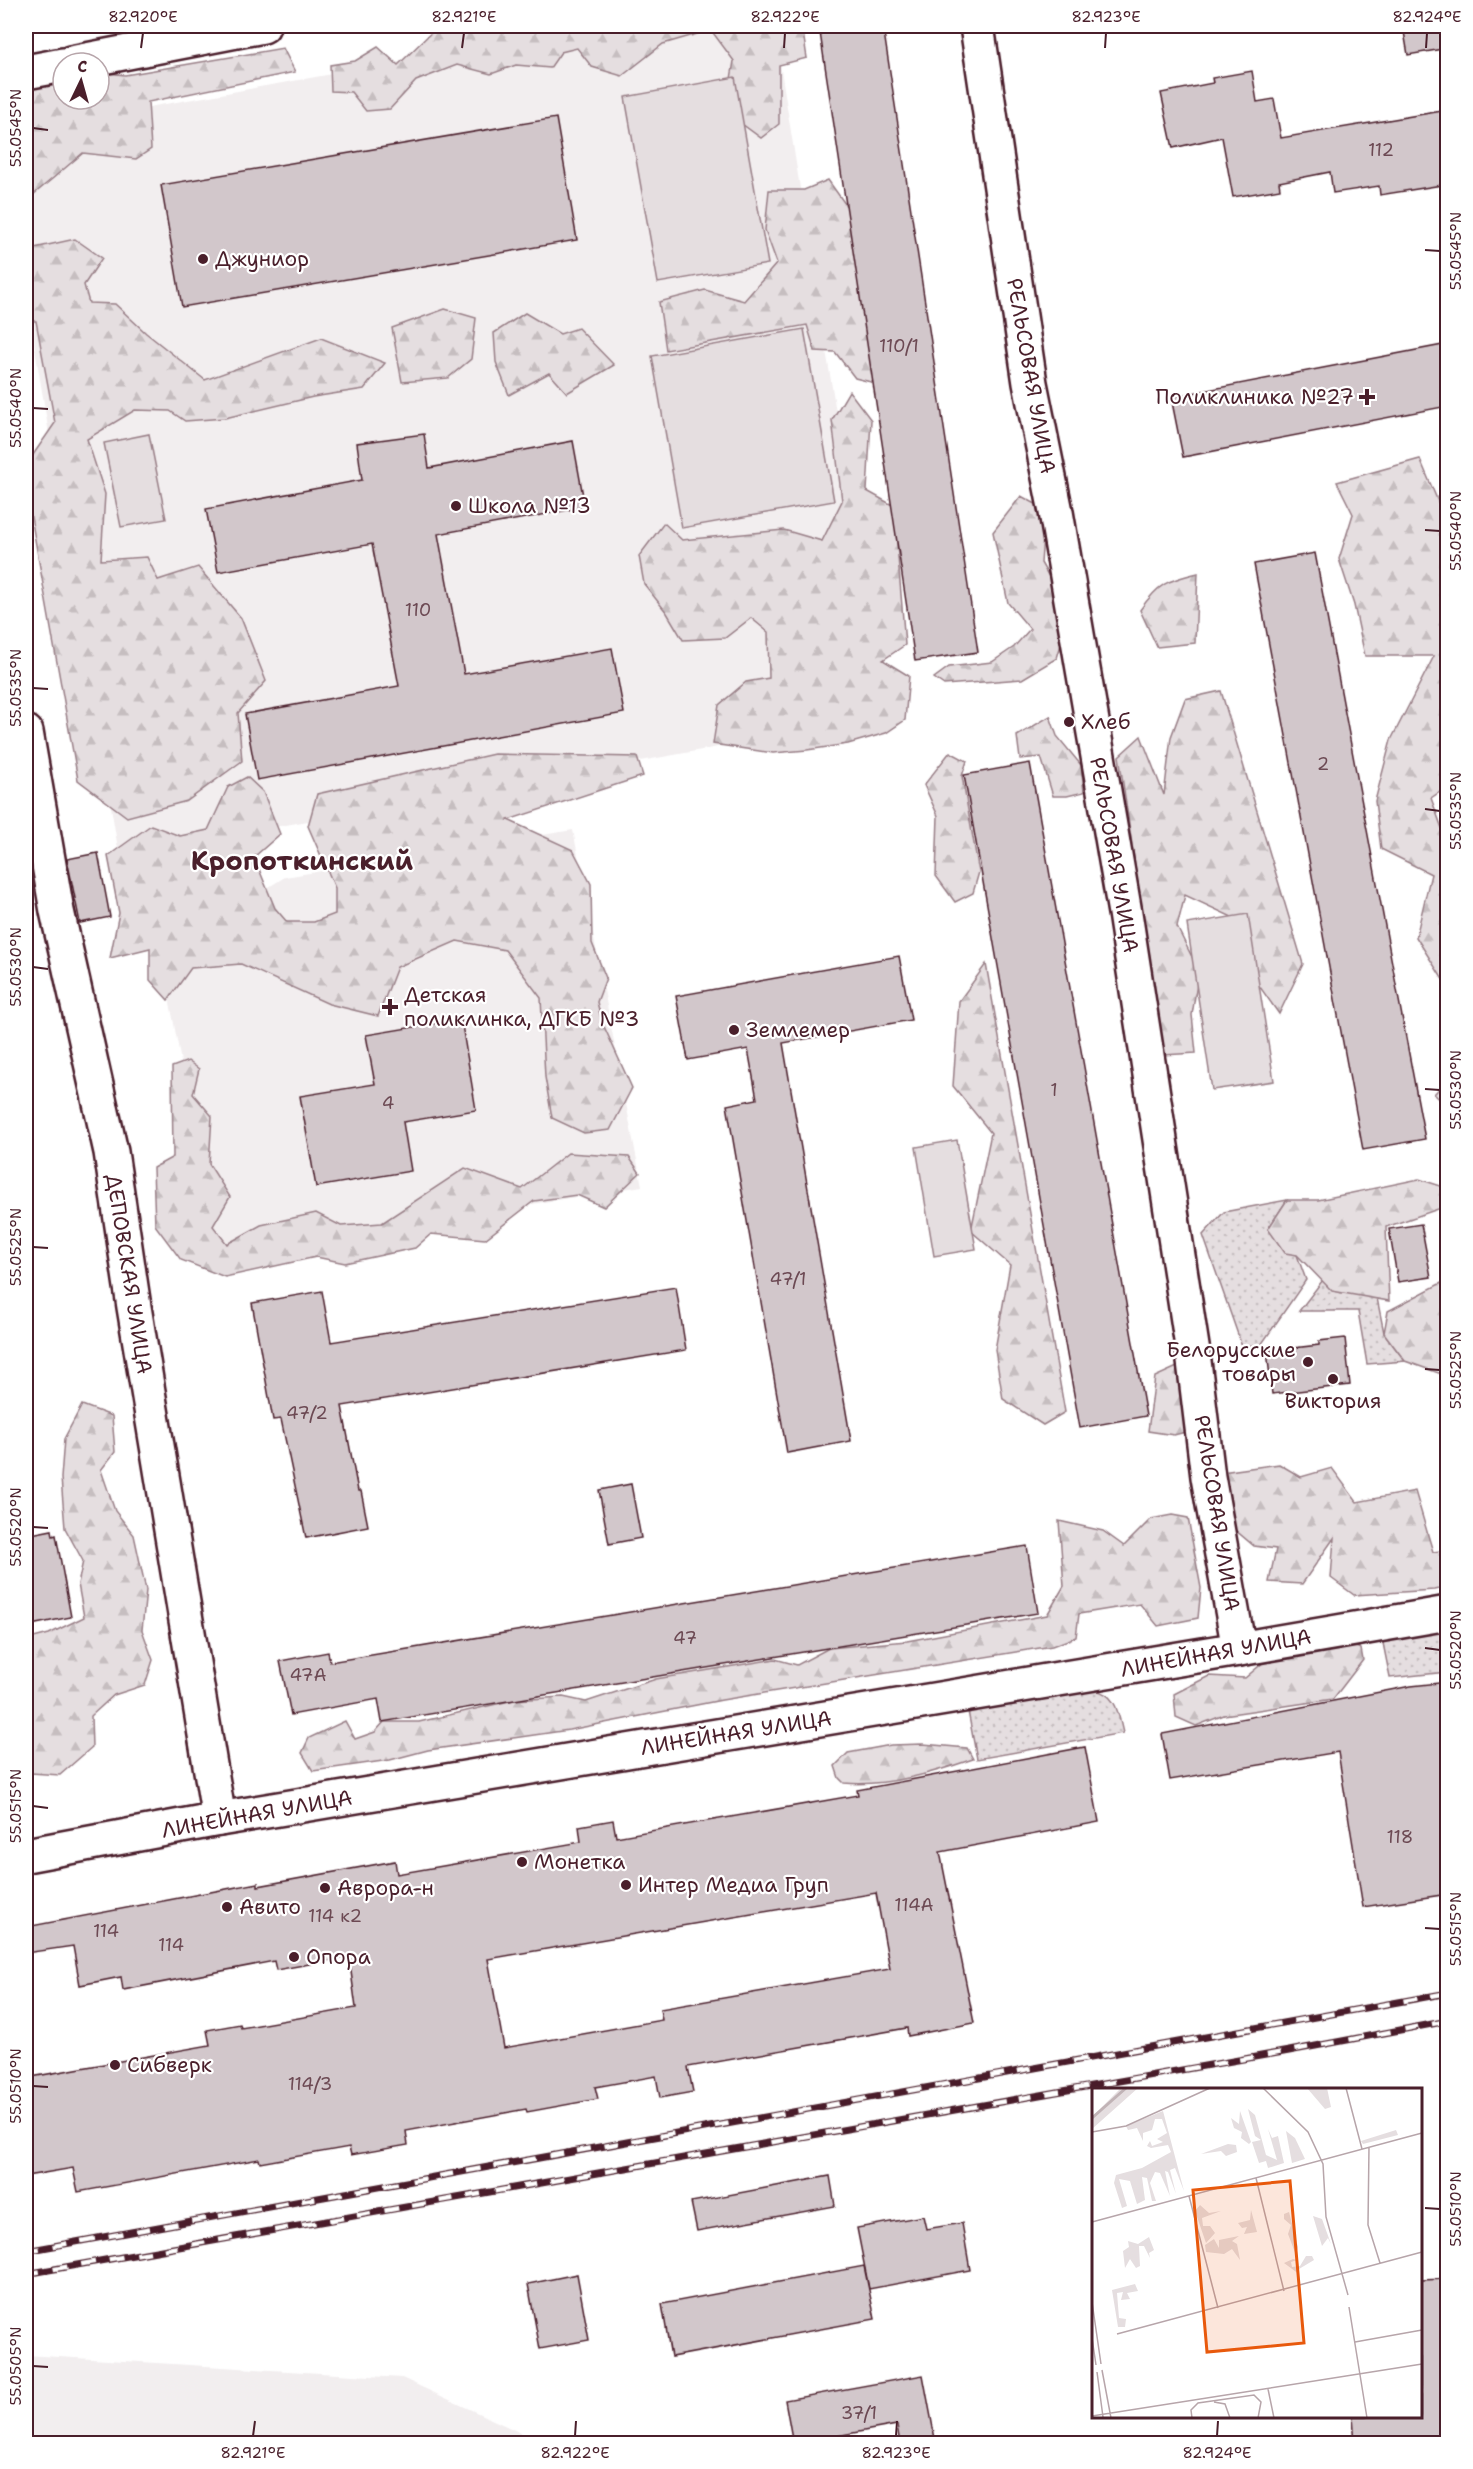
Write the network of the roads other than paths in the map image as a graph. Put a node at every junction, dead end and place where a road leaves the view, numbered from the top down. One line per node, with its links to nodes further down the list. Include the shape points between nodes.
1 (263, 26): 3 (street)
2 (977, 26): 8 (street, РЕЛЬСОВАЯ УЛИЦА, via 1030,383 1125,913 1193,1353 1208,1477)
3 (111, 55)
4 (51, 67): 5 (street)
5 (26, 72)
6 (26, 732): 9 (street, ДЕПОВСКАЯ УЛИЦА, via 57,911 111,1152)
7 (1448, 1613): 8 (street, ЛИНЕЙНАЯ УЛИЦА)
8 (1239, 1649): 9 (street, ЛИНЕЙНАЯ УЛИЦА)
9 (219, 1819): 10 (street, ЛИНЕЙНАЯ УЛИЦА)
10 (26, 1856)

